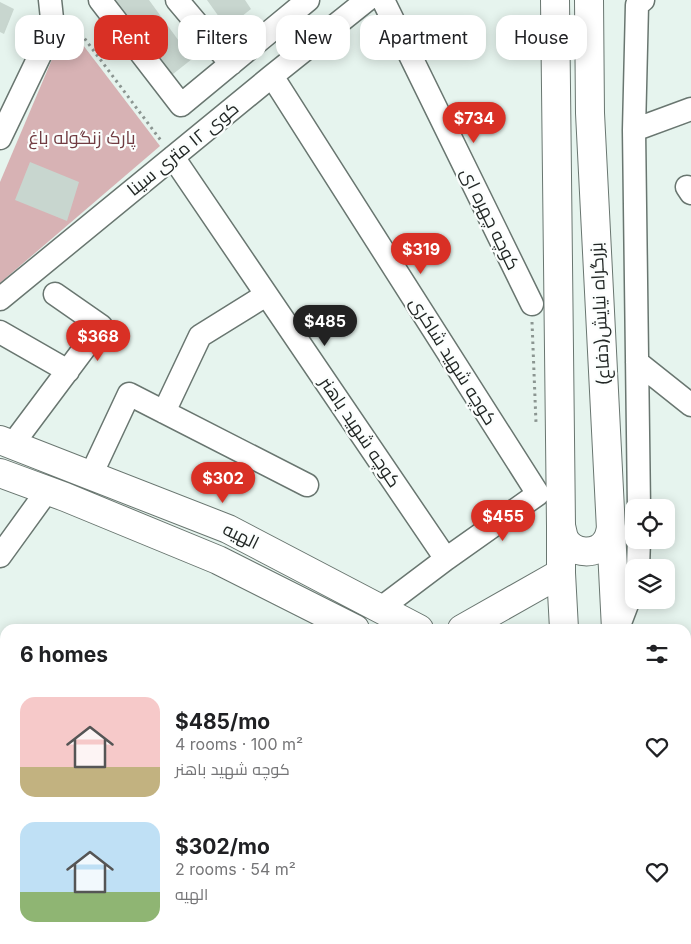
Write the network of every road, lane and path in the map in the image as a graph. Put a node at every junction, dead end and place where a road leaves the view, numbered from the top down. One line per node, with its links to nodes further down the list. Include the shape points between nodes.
1 (50, 0): 15 (street, via 53,28)
2 (100, 0): 11 (street, via 181,105)
3 (177, 0): 11 (street)
4 (367, 0): 12 (street, کوی ۱۲ متری سینا)
5 (383, 0): 20 (street, کوچه چهره ای)
6 (555, 0): 33 (main road)
7 (589, 0): 34 (main road, بزرگراه نیایش(دفاع), via 590,112)
8 (639, 2): 14 (street)
9 (296, 4): 11 (street)
10 (84, 39): 16 (path)
11 (231, 64)
12 (272, 76): 16 (street, کوی ۱۲ متری سینا); 36 (street, کوچه شهید شاکری, via 538,494)
13 (691, 109): 14 (street)
14 (634, 130): 22 (street)
15 (0, 138)
16 (173, 157): 18 (street, کوچه شهید باهنر); 19 (street, کوی ۱۲ متری سینا)
17 (55, 294): 23 (street, via 101,326)
18 (266, 294): 25 (street, via 200,336); 36 (street, کوچه شهید باهنر)
19 (0, 299)
20 (532, 304): 26 (path)
21 (0, 332): 23 (street)
22 (637, 362): 24 (street); 32 (street)
23 (68, 371): 27 (street)
24 (691, 405)
25 (164, 412): 29 (street, via 129,394); 30 (street)
26 (536, 425)
27 (6, 442): 29 (main road, الهیه)
28 (0, 473): 31 (main road, الهیه)
29 (91, 475): 38 (main road, الهیه, via 228,529)
30 (307, 485)
31 (47, 491): 35 (street); 40 (main road, الهیه, via 218,560)
32 (639, 499)
33 (561, 526): 34 (main road, via 564,539 573,548 585,552 598,549 607,541); 37 (main road)
34 (611, 529): 44 (main road, بزرگراه نیایش(دفاع))
35 (0, 556)
36 (446, 559): 38 (street)
37 (561, 573): 42 (main road); 43 (main road)
38 (381, 608): 41 (main road, الهیه)
39 (625, 609): 45 (street)
40 (345, 624)
41 (410, 624)
42 (471, 624)
43 (564, 624)
44 (617, 624)
45 (619, 624)

